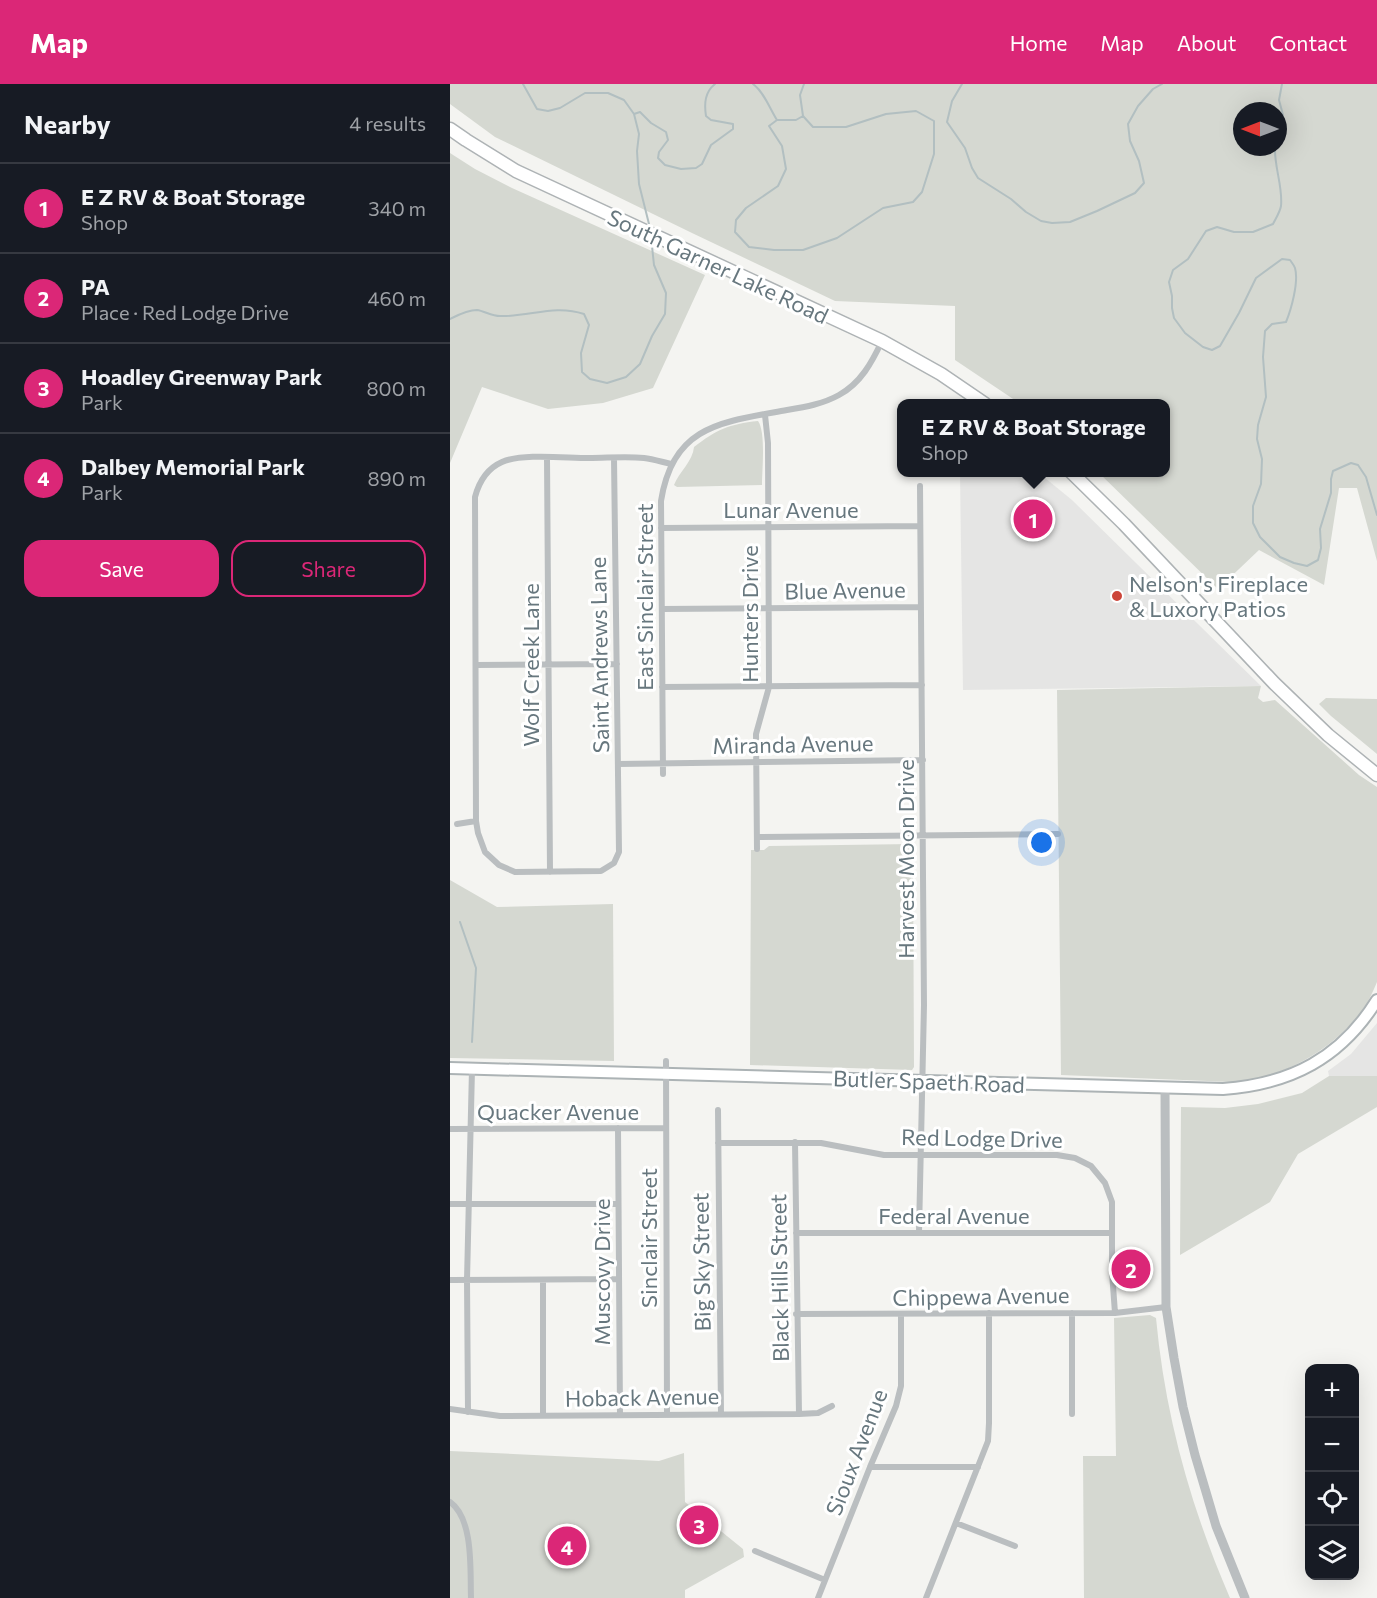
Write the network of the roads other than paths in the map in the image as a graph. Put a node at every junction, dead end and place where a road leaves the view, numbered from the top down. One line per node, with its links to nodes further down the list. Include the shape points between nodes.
1 (450, 129): 2 (main road, South Garner Lake Road, via 516,171)
2 (882, 341): 3 (main road, South Garner Lake Road); 4 (street, East Sinclair Street, via 866,372 841,394 816,405)
3 (978, 399)
4 (765, 415): 7 (street, East Sinclair Street, via 718,425 698,434); 12 (street, Hunters Drive)
5 (547, 458): 6 (street); 17 (street, via 514,458 500,463 479,484 475,497); 18 (street, Wolf Creek Lane)
6 (614, 458): 7 (street, via 645,458); 16 (street, Saint Andrews Lane)
7 (671, 464): 11 (street, East Sinclair Street, via 661,501)
8 (1076, 477): 27 (main road, via 1281,690)
9 (920, 486): 10 (street, Harvest Moon Drive)
10 (920, 526): 12 (street, Lunar Avenue); 13 (street, Harvest Moon Drive)
11 (661, 528): 12 (street, Lunar Avenue); 14 (street, East Sinclair Street)
12 (768, 528): 15 (street, Hunters Drive)
13 (921, 607): 15 (street, Blue Avenue); 19 (street, Harvest Moon Drive)
14 (662, 609): 15 (street, Blue Avenue); 20 (street, East Sinclair Street)
15 (768, 609): 21 (street, Hunters Drive)
16 (617, 664): 18 (street); 25 (street, Saint Andrews Lane)
17 (476, 665): 18 (street); 28 (street)
18 (548, 665): 34 (street, Wolf Creek Lane)
19 (922, 685): 21 (street); 22 (street, Harvest Moon Drive)
20 (662, 687): 21 (street); 23 (street, East Sinclair Street)
21 (769, 687): 24 (street, Hunters Drive, via 756,734)
22 (923, 760): 24 (street, Miranda Avenue); 31 (street, Harvest Moon Drive)
23 (663, 763): 24 (street, Miranda Avenue); 25 (street, Miranda Avenue); 26 (street, East Sinclair Street)
24 (757, 763): 32 (street, Hunters Drive)
25 (618, 765): 34 (street, Saint Andrews Lane, via 619,852 614,864 601,871)
26 (663, 774)
27 (1377, 774)
28 (477, 821): 29 (street); 34 (street, via 485,852 499,865 515,872)
29 (457, 824)
30 (1058, 834): 31 (street)
31 (923, 836): 32 (street); 40 (street, Harvest Moon Drive)
32 (757, 837): 33 (street, Hunters Drive)
33 (757, 849)
34 (550, 872)
35 (1377, 1000): 41 (main road, Butler Spaeth Road, via 1345,1040 1305,1069 1244,1088)
36 (666, 1061): 39 (street, Sinclair Street)
37 (450, 1068): 38 (main road, Butler Spaeth Road)
38 (472, 1069): 39 (main road, Butler Spaeth Road); 46 (street)
39 (666, 1074): 40 (main road, Butler Spaeth Road); 44 (street, Sinclair Street)
40 (922, 1082): 41 (main road, Butler Spaeth Road); 49 (street, Harvest Moon Drive)
41 (1165, 1088): 60 (street)
42 (718, 1110): 48 (street, Big Sky Street)
43 (618, 1128): 44 (street, Quacker Avenue); 46 (street, Quacker Avenue); 52 (street, Muscovy Drive)
44 (666, 1128): 69 (street, Sinclair Street)
45 (450, 1129): 46 (street, Quacker Avenue)
46 (471, 1129): 51 (street)
47 (795, 1142): 48 (street, Red Lodge Drive); 49 (street, Red Lodge Drive, via 884,1155); 54 (street, Black Hills Street)
48 (718, 1143): 70 (street, Big Sky Street)
49 (920, 1154): 53 (street, Harvest Moon Drive); 55 (street, Red Lodge Drive, via 1075,1158 1091,1166 1105,1183 1112,1202)
50 (450, 1204): 51 (street)
51 (469, 1204): 52 (street); 58 (street)
52 (618, 1204): 56 (street, Muscovy Drive)
53 (920, 1232): 54 (street, Federal Avenue); 55 (street, Federal Avenue)
54 (796, 1233): 64 (street, Black Hills Street)
55 (1112, 1233): 63 (street, Red Lodge Drive)
56 (619, 1279): 59 (street); 73 (street, Muscovy Drive)
57 (450, 1280): 58 (street)
58 (467, 1280): 59 (street); 68 (street)
59 (543, 1280): 74 (street)
60 (1166, 1307): 63 (street, Chippewa Avenue); 85 (street, via 1195,1455 1216,1526)
61 (989, 1313): 62 (street, Chippewa Avenue); 65 (street, Chippewa Avenue); 76 (street, via 988,1441)
62 (1072, 1313): 63 (street, Chippewa Avenue); 72 (street)
63 (1115, 1313)
64 (796, 1314): 65 (street, Chippewa Avenue); 71 (street, Black Hills Street)
65 (901, 1315): 75 (street, Sioux Avenue, via 901,1386)
66 (832, 1406): 71 (street, Hoback Avenue, via 818,1413)
67 (450, 1409): 68 (street, Hoback Avenue)
68 (468, 1412): 74 (street, Hoback Avenue)
69 (667, 1414): 70 (street, Hoback Avenue); 73 (street, Hoback Avenue)
70 (721, 1414): 71 (street, Hoback Avenue)
71 (799, 1414)
72 (1072, 1414)
73 (620, 1415): 74 (street, Hoback Avenue)
74 (543, 1416)
75 (870, 1467): 76 (street); 81 (street, Sioux Avenue)
76 (978, 1467): 78 (street)
77 (450, 1502): 82 (street, via 467,1530)
78 (956, 1523): 79 (street); 84 (street)
79 (1015, 1546)
80 (754, 1551): 81 (street)
81 (825, 1580): 83 (street, Sioux Avenue)
82 (471, 1598)
83 (818, 1598)
84 (926, 1598)
85 (1245, 1598)

